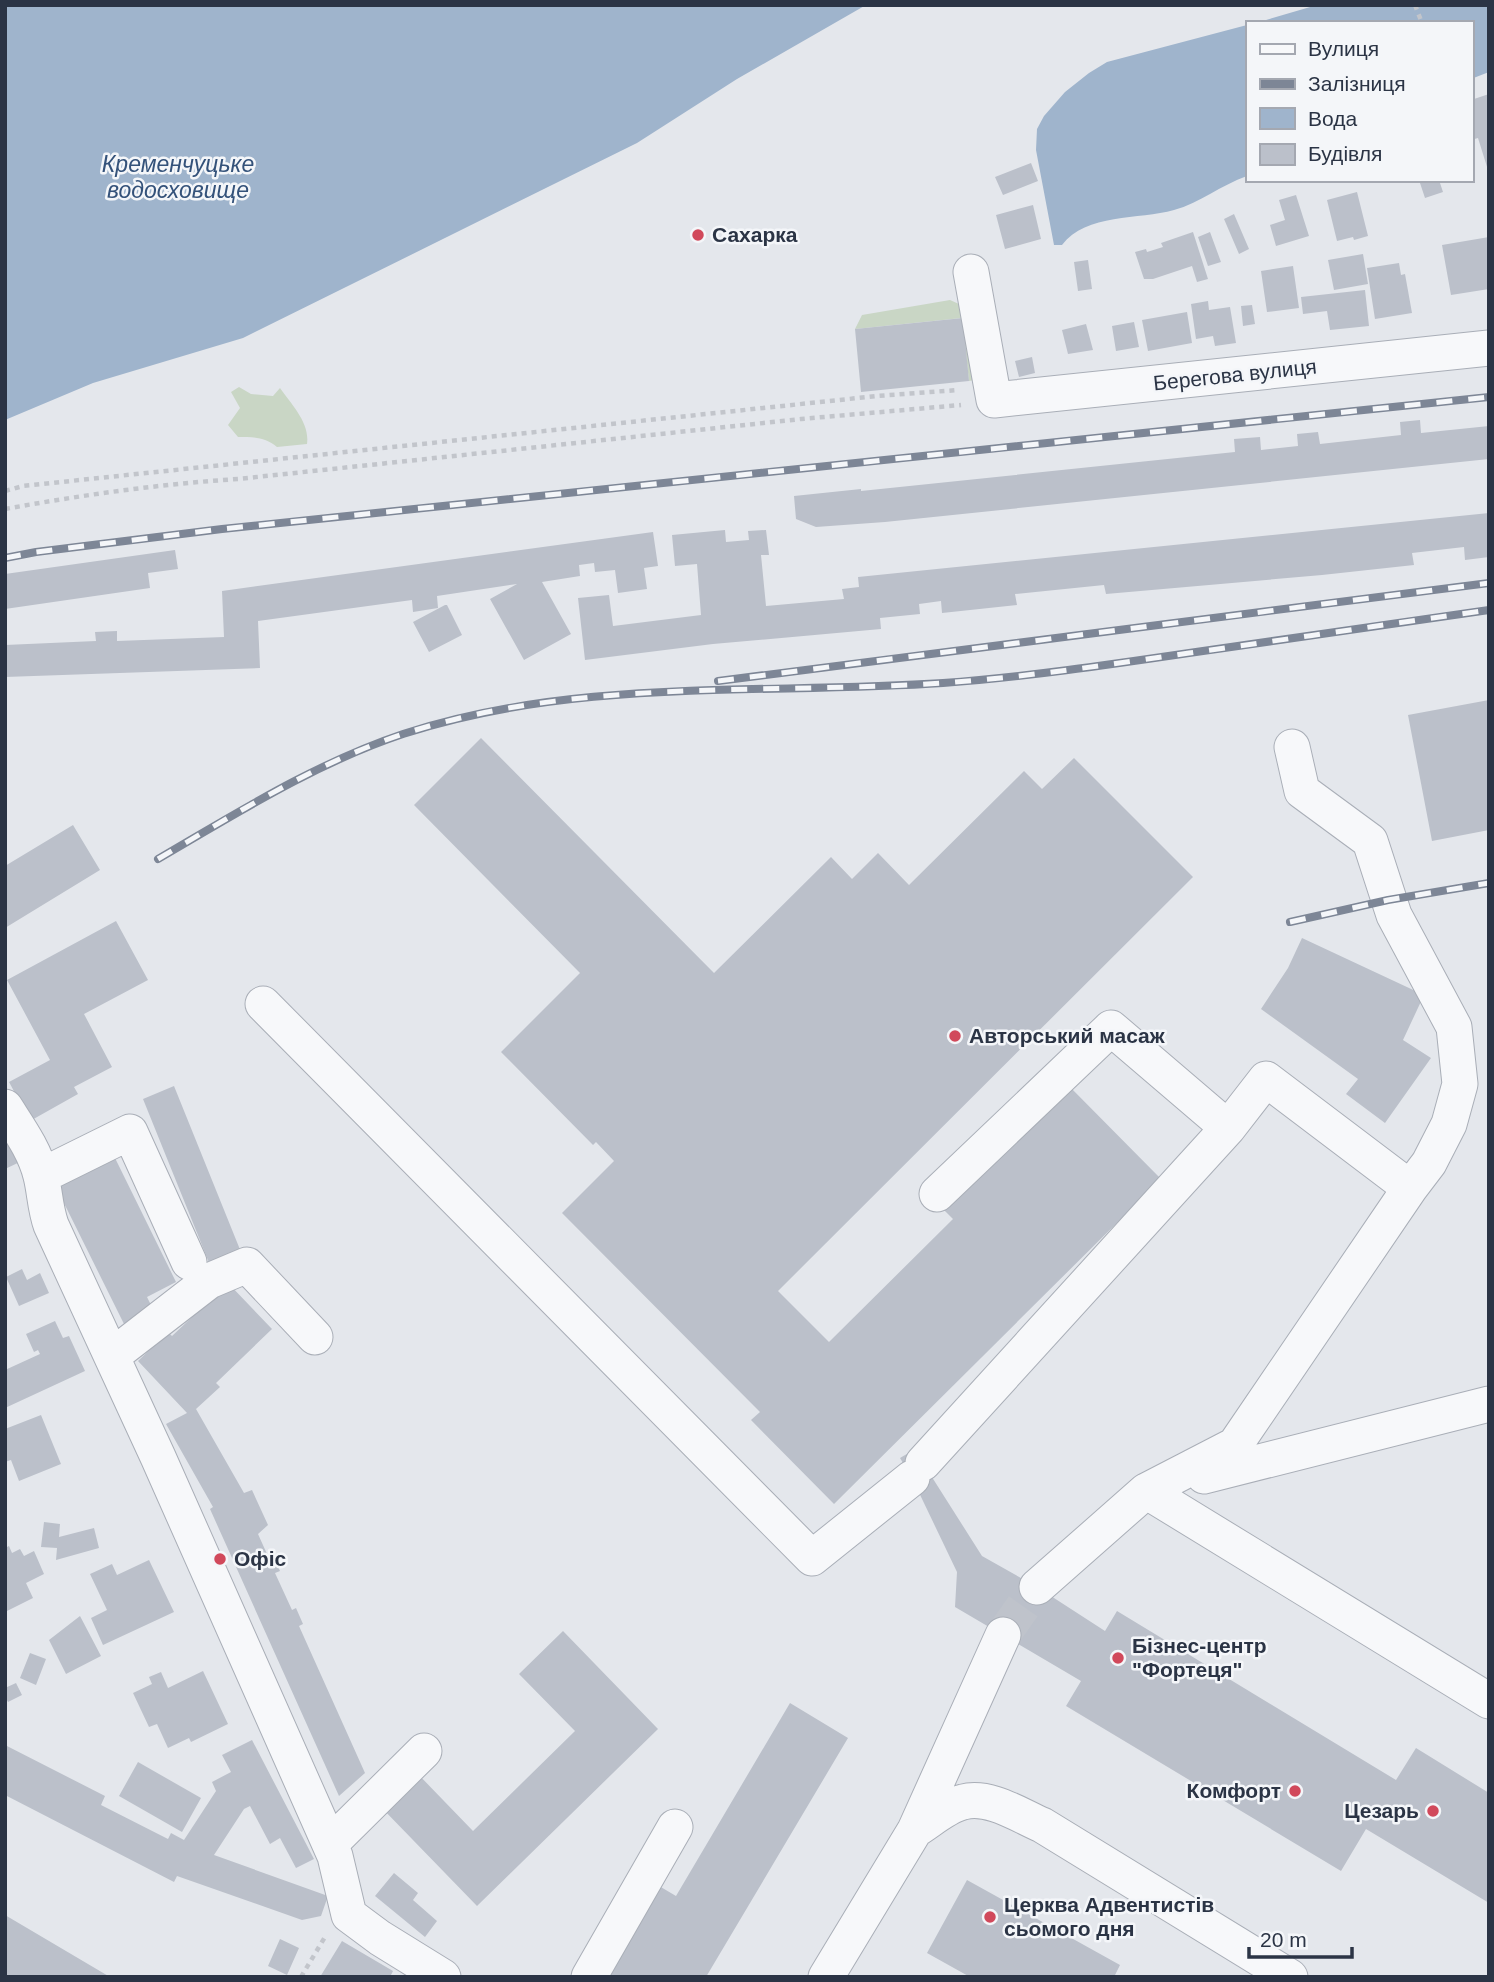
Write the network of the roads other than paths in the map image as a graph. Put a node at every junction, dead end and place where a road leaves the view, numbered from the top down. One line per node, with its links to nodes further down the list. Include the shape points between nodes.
1 (971, 272): 2 (street, Берегова вулиця, via 993,393)
2 (1489, 348)
3 (1292, 747): 8 (street, via 1302,791 1370,841 1394,915 1454,1027 1460,1084 1449,1124)
4 (263, 1004): 6 (street, via 812,1558 918,1470)
5 (5, 1107): 7 (street)
6 (1228, 1128): 8 (street, via 1266,1079); 9 (street, via 1111,1028)
7 (41, 1176): 10 (street, via 130,1132); 12 (street, via 51,1224)
8 (1410, 1188): 14 (street, via 1235,1445)
9 (937, 1194)
10 (189, 1262)
11 (315, 1336): 12 (street, via 247,1265 209,1281)
12 (112, 1356): 21 (street)
13 (1489, 1404): 14 (street)
14 (1146, 1491): 15 (street); 17 (street)
15 (1037, 1587)
16 (1003, 1635): 20 (street)
17 (1489, 1701)
18 (424, 1751): 21 (street)
19 (675, 1827): 23 (street)
20 (915, 1830): 24 (street); 25 (street, via 961,1802 975,1800 1000,1807 1042,1825)
21 (330, 1844): 22 (street, via 349,1915)
22 (443, 1977)
23 (589, 1977)
24 (826, 1977)
25 (1290, 1977)

